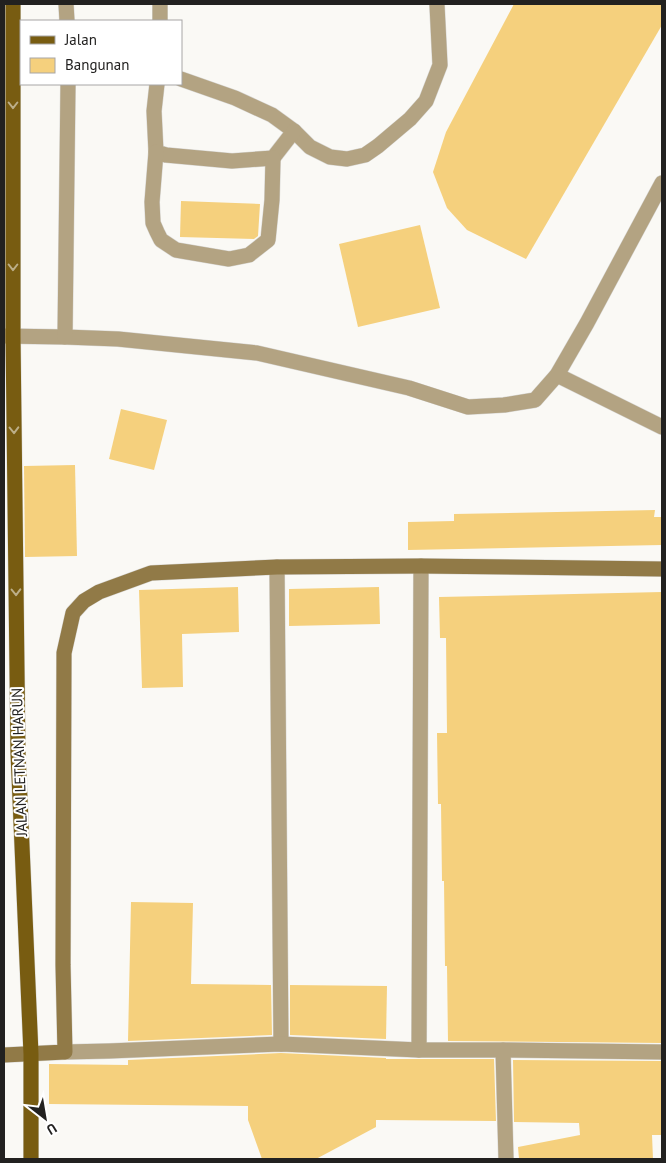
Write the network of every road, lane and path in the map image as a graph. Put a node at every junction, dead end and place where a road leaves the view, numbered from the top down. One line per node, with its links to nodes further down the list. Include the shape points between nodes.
1 (13, 4): 14 (main road, JALAN LETNAN HARUN, one-way to 14)
2 (66, 4): 5 (street)
3 (160, 4): 6 (street)
4 (437, 6): 10 (street, via 440,65 426,101 410,119 364,155 347,159 330,157 310,148)
5 (67, 20)
6 (160, 20)
7 (182, 79): 10 (street, via 272,115)
8 (68, 85): 15 (street)
9 (157, 85): 11 (street, via 154,111)
10 (294, 131): 12 (street)
11 (156, 152): 12 (street, via 232,161); 12 (street, via 153,223 162,240 176,250 229,259 249,255 268,240)
12 (273, 158)
13 (662, 183): 16 (street)
14 (8, 336): 15 (street); 26 (main road, JALAN LETNAN HARUN, one-way to 26, via 18,754)
15 (65, 337): 16 (street, via 257,353 409,388 468,406 535,400)
16 (557, 375): 17 (street)
17 (662, 427)
18 (420, 566): 19 (street); 20 (street); 22 (street)
19 (277, 567): 21 (street); 24 (street, via 151,573 99,592 72,614 64,653)
20 (662, 569)
21 (281, 1044): 22 (street); 24 (street)
22 (419, 1050): 23 (street)
23 (502, 1050): 25 (street); 29 (street)
24 (65, 1052): 26 (street)
25 (662, 1052)
26 (31, 1054): 27 (street); 28 (main road, JALAN LETNAN HARUN)
27 (4, 1055)
28 (31, 1159)
29 (506, 1159)

